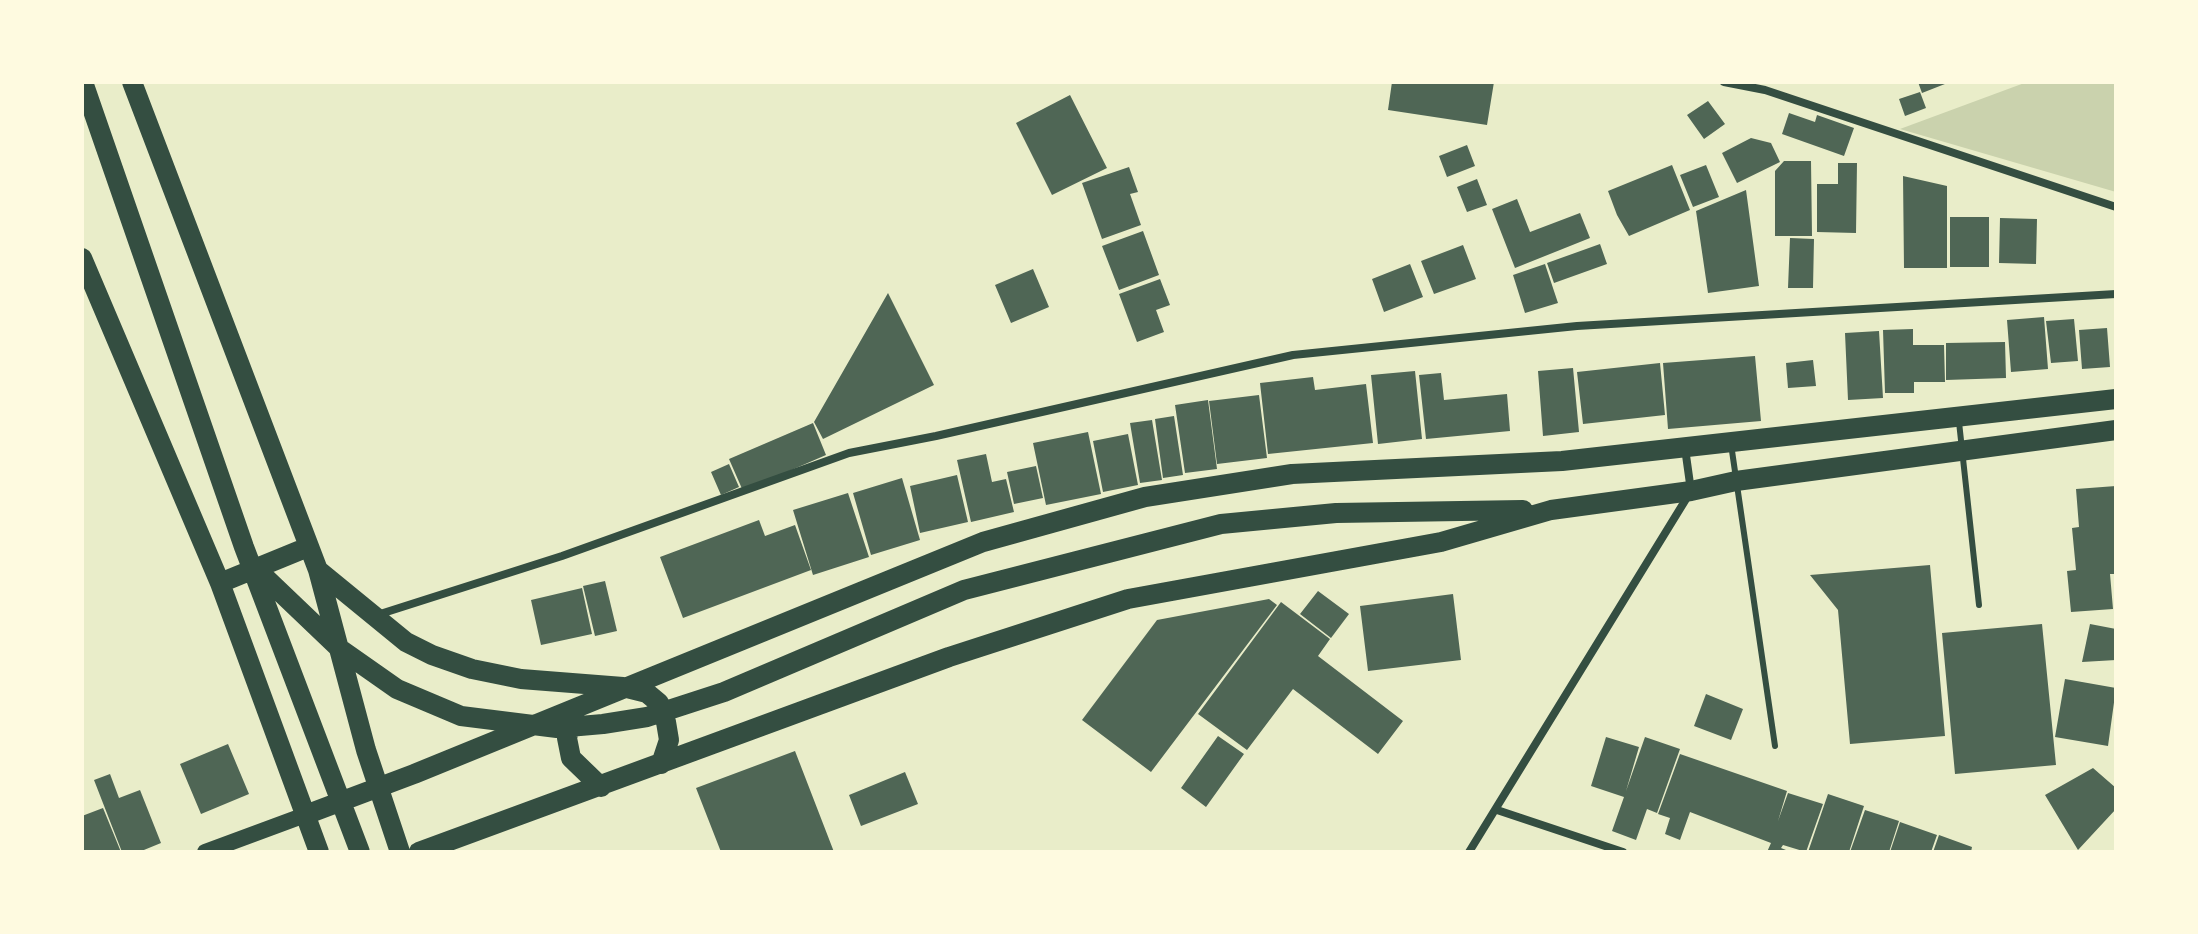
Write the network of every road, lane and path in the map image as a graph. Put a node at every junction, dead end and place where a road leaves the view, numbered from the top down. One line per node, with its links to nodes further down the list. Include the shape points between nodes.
1 (83, 82): 18 (main road)
2 (132, 82): 17 (main road)
3 (1724, 82): 4 (street)
4 (1767, 86): 5 (street)
5 (2116, 207)
6 (82, 258): 20 (main road)
7 (2116, 294): 22 (street, via 1577,326 1293,355 849,453 562,556)
8 (2116, 399): 9 (main road)
9 (1958, 417): 11 (main road); 13 (lane)
10 (2116, 430): 13 (main road)
11 (1731, 441): 12 (main road); 14 (lane)
12 (1684, 447): 15 (street); 23 (main road, via 1562,461 1292,474 1145,497 983,542)
13 (1962, 451): 14 (main road); 21 (lane)
14 (1736, 481): 15 (main road); 25 (lane)
15 (1691, 491): 16 (main road); 29 (street)
16 (1551, 510): 18 (main road, via 1336,513 1221,524 964,590 724,692 647,717 557,728 461,716 397,689 340,649); 26 (main road, via 1441,542 1128,599 949,657)
17 (308, 547): 19 (main road); 20 (main road)
18 (251, 564): 33 (main road)
19 (318, 570): 22 (main road); 28 (main road)
20 (220, 583): 30 (main road)
21 (1979, 605)
22 (374, 616): 23 (main road, via 406,642 472,669 521,679)
23 (623, 687): 24 (main road); 26 (main road, via 647,693 659,703 669,740)
24 (576, 708): 27 (main road, via 567,738 571,758); 28 (main road)
25 (1775, 746)
26 (661, 764): 27 (main road)
27 (601, 787): 35 (main road)
28 (377, 788): 30 (main road); 34 (main road)
29 (1497, 810): 36 (street); 37 (street)
30 (305, 815): 31 (main road); 32 (main road)
31 (205, 852)
32 (319, 852)
33 (360, 852)
34 (400, 852)
35 (419, 852)
36 (1469, 852)
37 (1623, 852)

